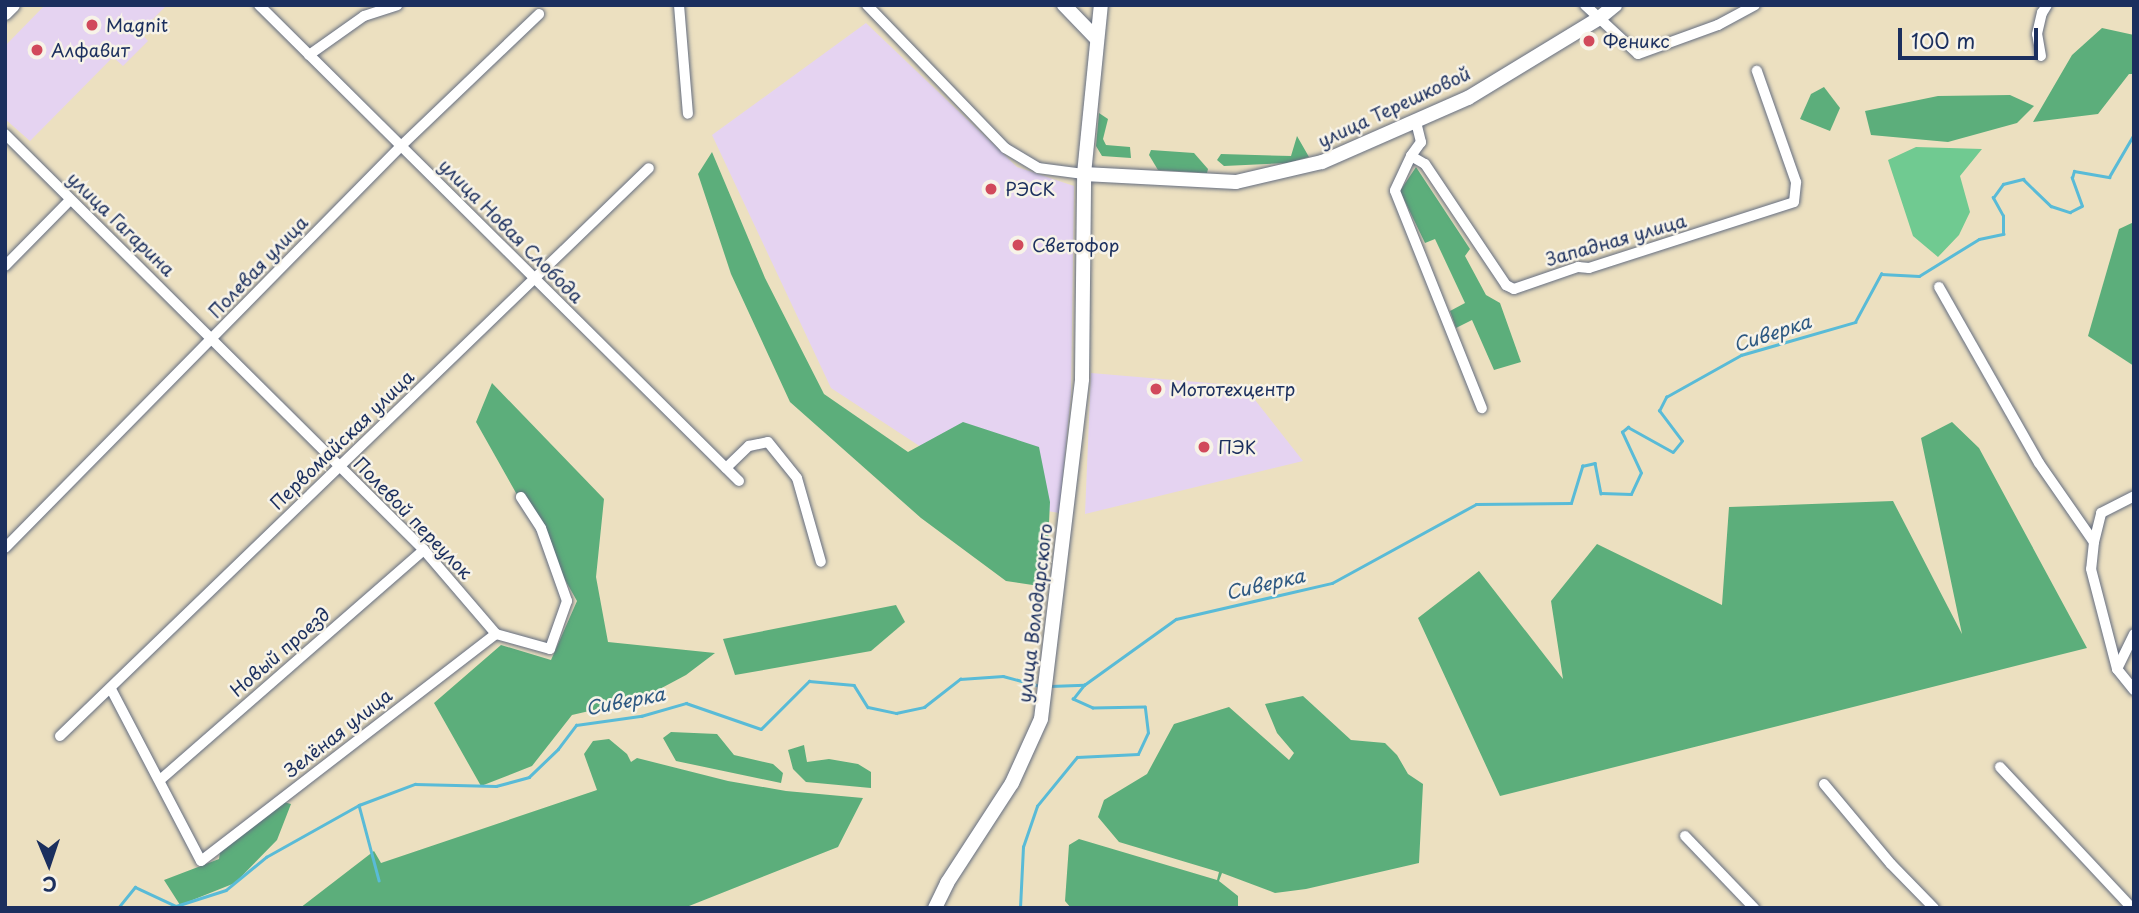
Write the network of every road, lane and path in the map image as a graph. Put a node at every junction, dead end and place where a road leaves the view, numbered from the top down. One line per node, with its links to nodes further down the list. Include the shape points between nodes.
1 (13, 5): 12 (main road)
2 (260, 5): 16 (street, улица Новая Слобода)
3 (397, 5): 16 (street, via 364,16)
4 (679, 5): 19 (street)
5 (867, 5): 25 (street, улица Терешковой, via 1005,148 1038,168)
6 (1064, 5): 15 (main road)
7 (1101, 5): 15 (main road)
8 (1585, 5): 14 (street)
9 (1615, 5): 14 (main road, улица Терешковой)
10 (1755, 5): 14 (street, via 1718,25 1638,54)
11 (2047, 5): 17 (street, via 2037,34)
12 (5, 13)
13 (539, 14): 22 (street, Полевая улица)
14 (1598, 19): 20 (main road, улица Терешковой, via 1468,98)
15 (1096, 38): 25 (main road)
16 (309, 55): 22 (street, улица Новая Слобода)
17 (2041, 55)
18 (1757, 71): 23 (street, Западная улица, via 1796,182 1794,202 1514,289 1506,285 1425,164)
19 (688, 114)
20 (1416, 122): 23 (street, via 1420,142); 25 (main road, улица Терешковой, via 1322,162 1236,182)
21 (5, 134): 26 (street, улица Гагарина)
22 (401, 146): 28 (street, улица Новая Слобода); 30 (street, Полевая улица)
23 (1411, 156): 31 (street, via 1395,191)
24 (649, 168): 28 (street, Первомайская улица)
25 (1084, 174): 51 (main road, улица Володарского, via 1082,379 1041,719 1012,783)
26 (70, 200): 27 (street); 30 (street, улица Гагарина)
27 (5, 266)
28 (534, 279): 32 (street, Первомайская улица); 33 (street, улица Новая Слобода)
29 (1939, 287): 37 (street, via 2039,463)
30 (213, 339): 32 (street, Полевой переулок); 38 (street, Полевая улица)
31 (1482, 408)
32 (340, 466): 39 (street, Полевой переулок); 44 (street, Первомайская улица)
33 (726, 468): 34 (street, улица Новая Слобода); 40 (street, via 749,446 768,442 797,478)
34 (739, 481)
35 (2134, 496): 37 (street, via 2101,513)
36 (521, 497): 41 (street, via 541,528 567,601 550,649)
37 (2094, 542): 43 (street, via 2091,569)
38 (5, 548)
39 (424, 550): 41 (street, Полевой переулок); 48 (street, Новый проезд)
40 (821, 562)
41 (496, 634): 48 (street, Зелёная улица, via 201,861)
42 (2134, 634): 43 (street)
43 (2117, 670): 45 (street)
44 (111, 688): 46 (street, Первомайская улица); 48 (street)
45 (2134, 690)
46 (60, 736)
47 (2000, 767): 54 (street)
48 (160, 779)
49 (1824, 784): 53 (street)
50 (1685, 836): 52 (street)
51 (935, 908)
52 (1754, 908)
53 (1934, 908)
54 (2132, 908)

